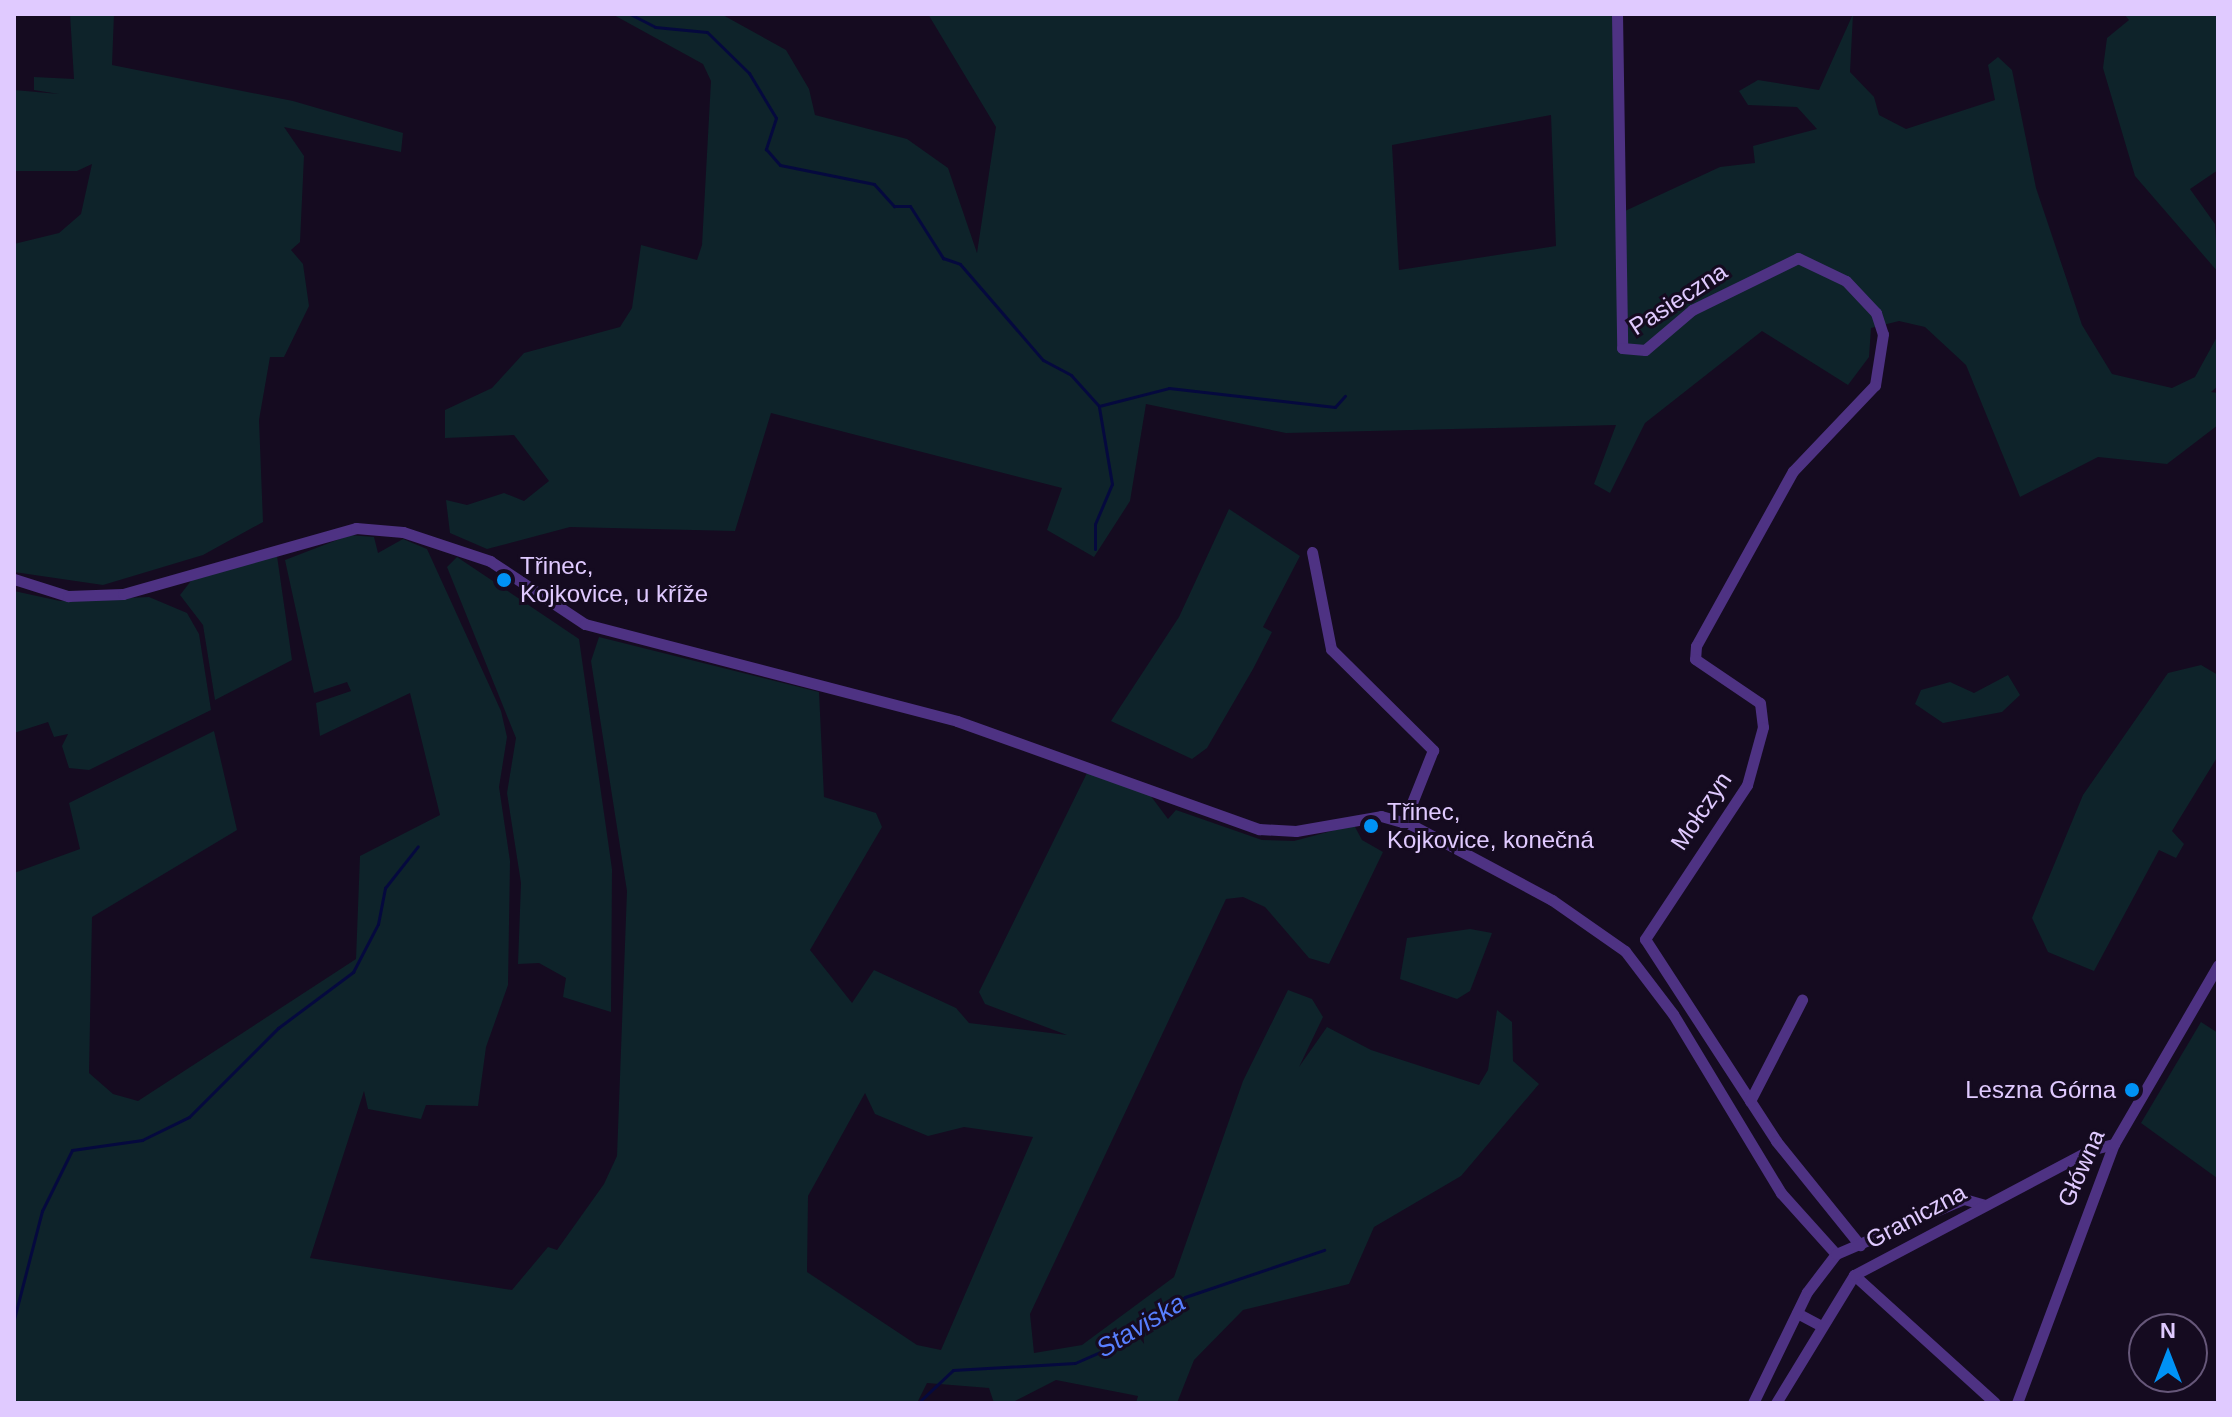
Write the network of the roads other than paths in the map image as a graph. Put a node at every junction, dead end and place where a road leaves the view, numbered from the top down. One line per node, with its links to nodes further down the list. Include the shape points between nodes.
1 (1617, 14): 2 (street, Pasieczna, via 1622,348 1645,350 1692,310 1798,258 1846,281 1880,323 1884,351 1875,385)
2 (1793, 471): 8 (street, Mołczyn, via 1694,653 1760,703 1755,768 1645,939)
3 (1312, 552): 5 (street, via 1331,649 1433,750)
4 (14, 579): 5 (street, via 68,596 123,594 356,528 403,532 490,561 585,624 957,721 1259,829 1296,831 1381,816)
5 (1404, 823): 12 (street, via 1552,900 1625,951 1673,1014 1781,1193)
6 (2218, 965): 9 (street, Główna)
7 (1802, 1000): 8 (street)
8 (1750, 1101): 11 (street, Mołczyn)
9 (2114, 1144): 10 (street, Graniczna); 21 (street, Główna)
10 (1985, 1205): 11 (street, via 1964,1199); 13 (street, Graniczna)
11 (1860, 1245): 12 (street)
12 (1836, 1254): 14 (street)
13 (1854, 1275): 15 (street); 16 (street, Graniczna)
14 (1797, 1313): 15 (street); 17 (street)
15 (1818, 1324): 18 (street)
16 (1984, 1393): 19 (street); 20 (street, Graniczna)
17 (1753, 1403)
18 (1776, 1403)
19 (1975, 1403)
20 (1995, 1403)
21 (2017, 1403)

